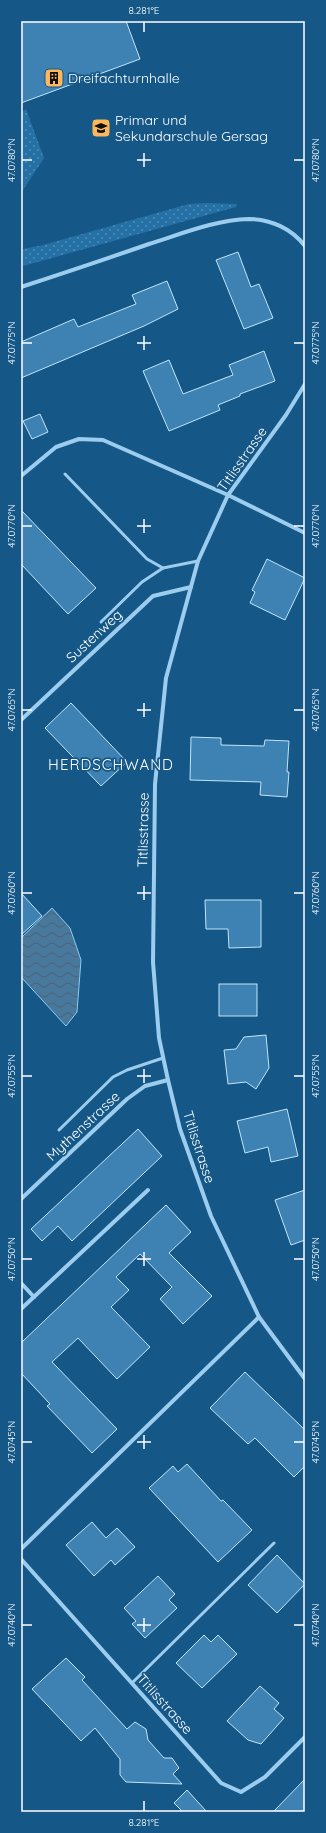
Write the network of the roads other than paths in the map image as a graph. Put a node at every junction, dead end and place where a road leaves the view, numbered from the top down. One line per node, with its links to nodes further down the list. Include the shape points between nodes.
1 (305, 246): 2 (street, via 298,237 277,224 251,219 225,221)
2 (21, 287)
3 (305, 384): 6 (street, Titlisstrasse, via 286,415)
4 (65, 474): 9 (lane, via 147,559)
5 (21, 476): 6 (street, via 56,447 79,439 102,440)
6 (228, 495): 7 (street); 8 (street, Titlisstrasse)
7 (305, 533)
8 (198, 561): 9 (lane); 10 (street, Titlisstrasse)
9 (163, 568): 11 (lane, via 142,582)
10 (191, 586): 12 (street, Sustenweg, via 152,596); 13 (street, Titlisstrasse, via 166,678 155,784 153,962)
11 (101, 622)
12 (21, 720)
13 (163, 1058): 14 (street, Titlisstrasse); 15 (lane, via 113,1077)
14 (168, 1080): 17 (street, Mythenstrasse, via 145,1086 127,1099); 21 (street, Titlisstrasse, via 180,1129 211,1216)
15 (59, 1130)
16 (148, 1190): 19 (street)
17 (21, 1199)
18 (21, 1283): 19 (street)
19 (34, 1297): 20 (street)
20 (21, 1309)
21 (259, 1317): 22 (street, Titlisstrasse); 24 (street)
22 (305, 1379)
23 (274, 1543): 26 (lane)
24 (21, 1549)
25 (21, 1559): 26 (street, Titlisstrasse)
26 (132, 1683): 27 (street, Titlisstrasse, via 221,1783 241,1792 265,1777)
27 (305, 1737)

